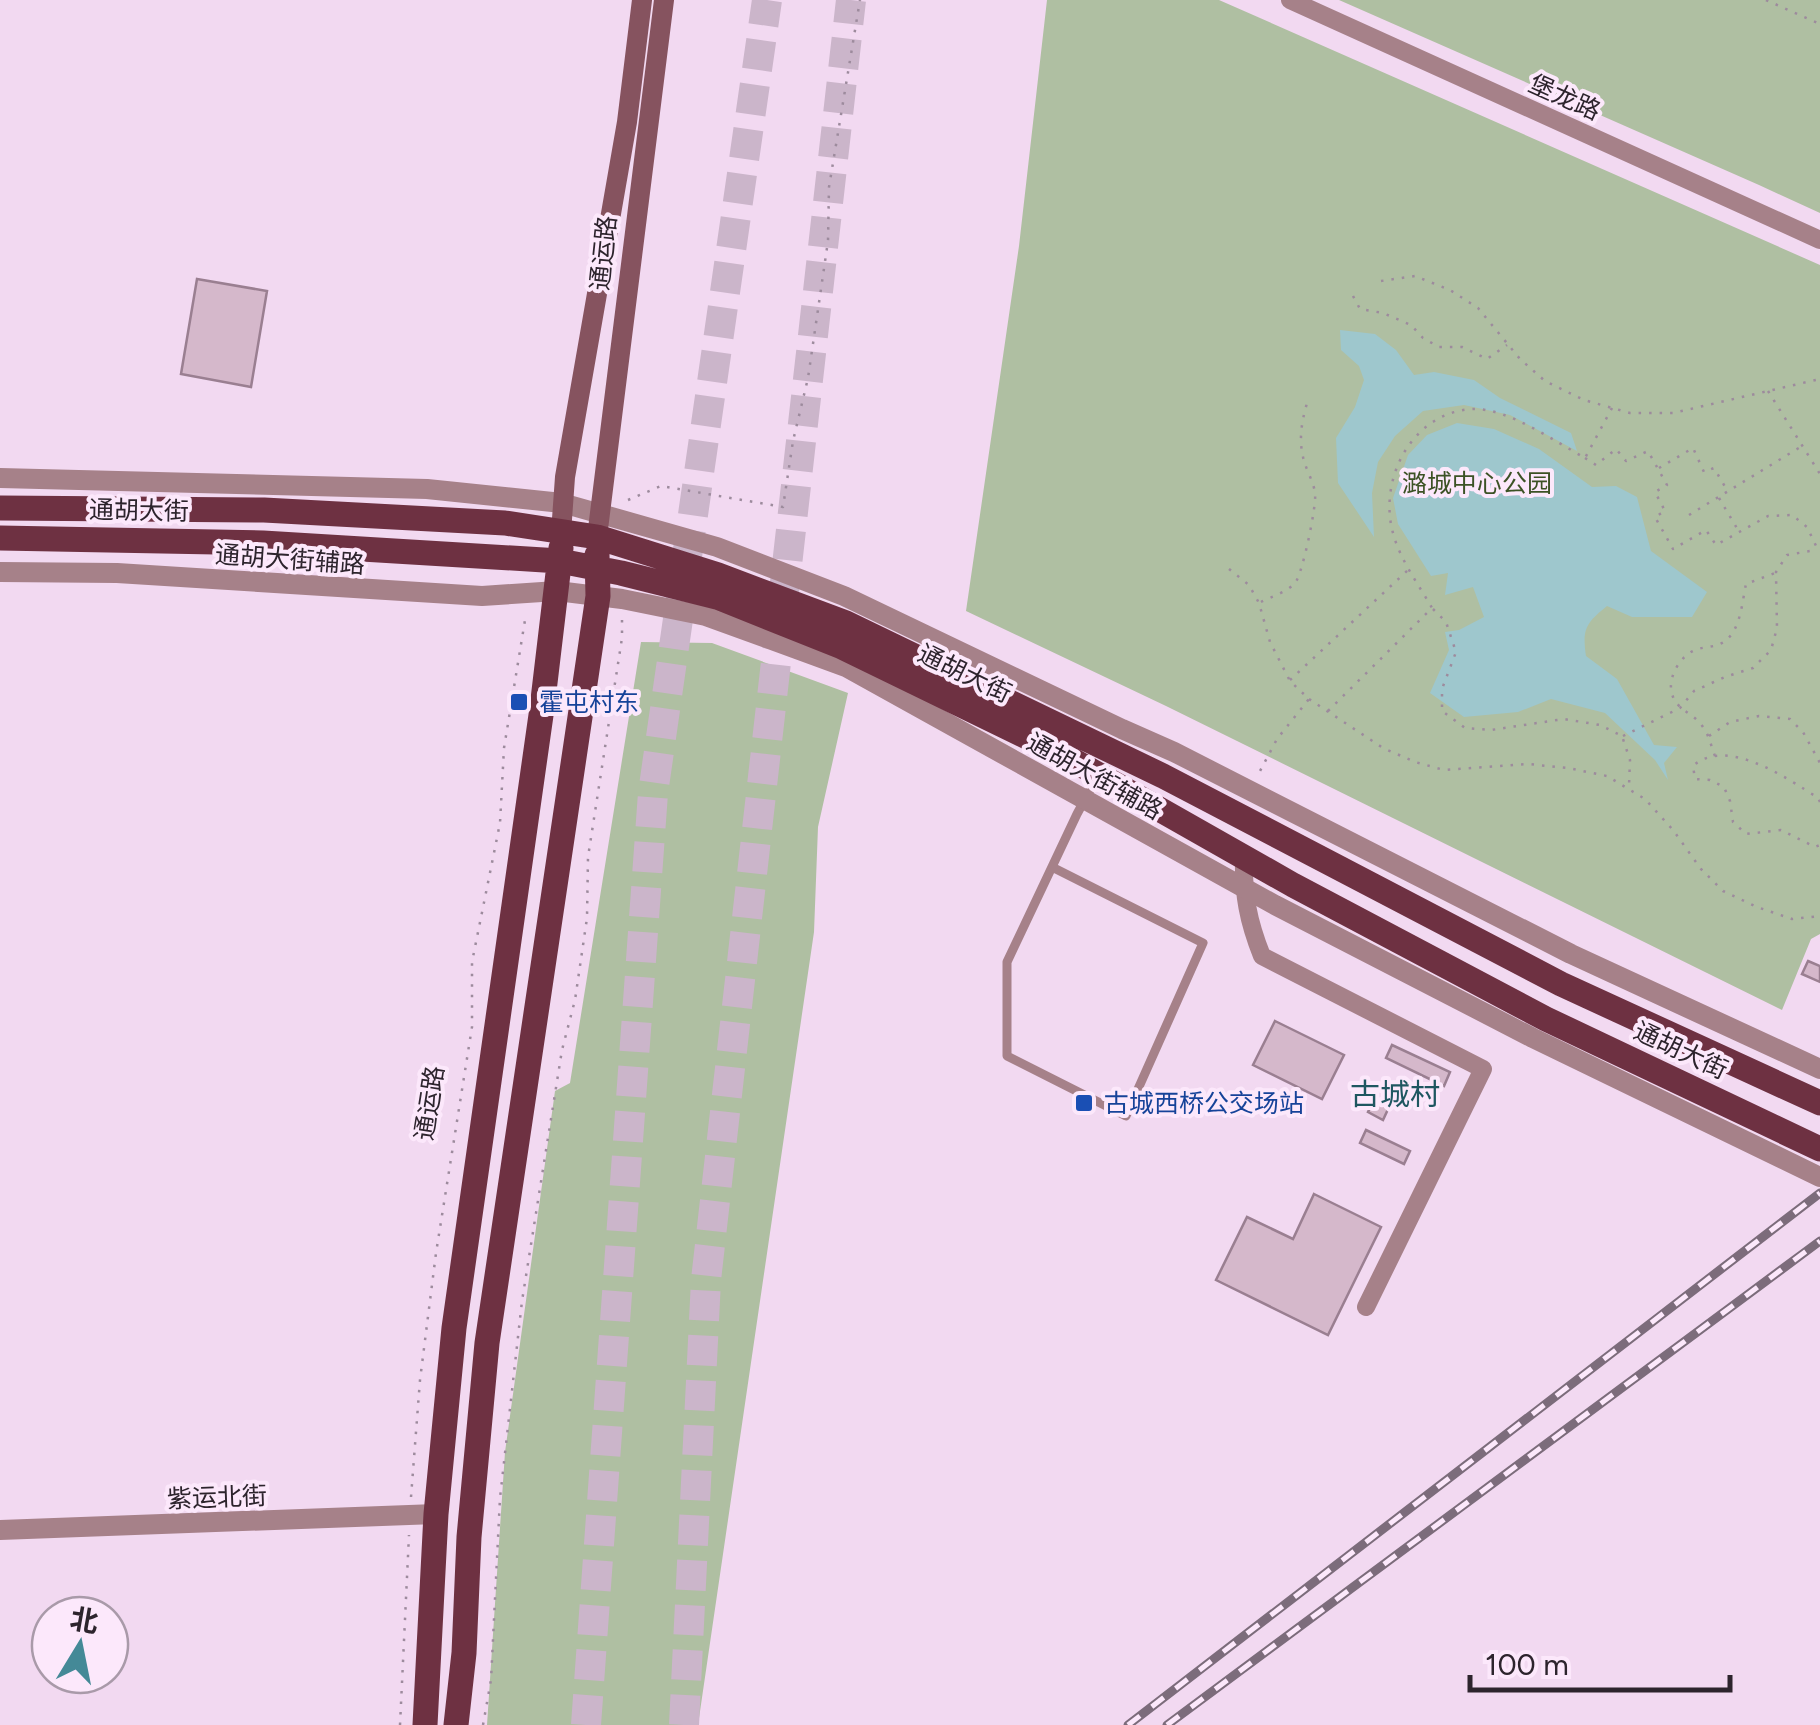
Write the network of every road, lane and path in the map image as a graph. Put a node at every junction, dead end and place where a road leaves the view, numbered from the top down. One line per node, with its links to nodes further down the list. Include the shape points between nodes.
1 (642, 0): 7 (main road, 通运路)
2 (664, 0): 7 (main road, 通运路)
3 (860, 0): 23 (path, via 828,187 828,241 808,378 783,506 661,486)
4 (1290, 0): 8 (street, 堡龙路)
5 (1766, 0): 6 (path)
6 (1820, 24)
7 (637, 123): 24 (main road, 通运路); 27 (main road, 通运路, via 625,322)
8 (1820, 240)
9 (1381, 281): 11 (path, via 1415,276 1450,290 1478,308)
10 (1353, 296): 11 (path, via 1360,309 1410,325 1439,346 1462,347 1487,359)
11 (1508, 344): 15 (path, via 1545,380)
12 (1820, 379): 13 (path)
13 (1768, 391): 15 (path, via 1674,413); 16 (path)
14 (1308, 403): 41 (path, via 1300,427 1302,458 1316,493 1314,521 1293,586)
15 (1612, 408): 17 (path)
16 (1802, 446): 19 (path); 21 (path)
17 (1584, 458): 18 (path, via 1596,465 1616,449 1626,462 1648,451); 34 (path, via 1506,415 1474,409 1445,415 1418,433 1391,482 1393,534)
18 (1658, 469): 21 (path, via 1693,448 1704,472 1714,468); 28 (path, via 1667,485 1656,492 1665,512 1654,517 1673,549 1706,530 1716,545)
19 (1820, 474)
20 (0, 478): 24 (street, via 427,489)
21 (1728, 491): 22 (path)
22 (1718, 497): 26 (path); 28 (path)
23 (630, 499)
24 (562, 503): 27 (street); 29 (main road, 通运路)
25 (0, 508): 29 (main road, 通胡大街, via 264,510)
26 (1689, 515)
27 (597, 525): 29 (main road, 通胡大街); 33 (main road, 通运路); 49 (main road, 通胡大街, via 846,623)
28 (1739, 532): 31 (path, via 1768,516 1792,515)
29 (561, 533): 32 (main road, 通运路)
30 (0, 538): 32 (main road, 通胡大街, via 263,543)
31 (1819, 550): 37 (path, via 1786,555)
32 (560, 561): 33 (main road, 通胡大街); 38 (main road, 通运路)
33 (598, 568): 40 (main road, 通运路); 49 (main road, 通胡大街, via 717,597)
34 (1410, 568): 42 (path); 43 (path)
35 (1230, 569): 41 (path)
36 (0, 572): 39 (street, 通胡大街辅路)
37 (1776, 572): 45 (path, via 1771,650 1753,668 1694,691); 45 (path, via 1746,584 1728,640 1694,650 1678,664 1670,684)
38 (557, 591): 39 (street, 通胡大街辅路); 40 (street, 通胡大街辅路); 66 (main road, 通运路)
39 (530, 593): 66 (path, 通运路, via 504,748 500,822 472,962 472,1027 420,1380)
40 (610, 597): 54 (street, 通胡大街辅路, via 706,616 846,668); 70 (main road, 通运路, via 487,1343); 71 (path, via 622,638 588,857 588,918 522,1301)
41 (1260, 602): 43 (path)
42 (1432, 608): 46 (path); 47 (path, via 1446,622 1456,652 1442,689 1442,711 1465,728 1564,719)
43 (1290, 681): 44 (path)
44 (1309, 699): 46 (path); 53 (path)
45 (1680, 708): 47 (path); 48 (path)
46 (1327, 712): 52 (path, via 1383,748 1444,770 1548,766 1607,776)
47 (1622, 736): 52 (path, via 1630,760)
48 (1708, 737): 50 (path); 51 (path, via 1730,722 1790,719)
49 (1110, 751): 53 (street, via 1174,752); 54 (lane); 57 (main road, 通胡大街); 62 (main road, 通胡大街, via 1561,984)
50 (1715, 756): 55 (path, via 1751,760); 56 (path, via 1693,766 1695,778 1724,787 1733,822 1746,834 1780,830)
51 (1820, 762)
52 (1628, 789): 60 (path, via 1645,799 1723,890 1792,918)
53 (1249, 790): 61 (street, via 1570,954)
54 (1084, 799): 58 (lane); 59 (street, 通胡大街辅路)
55 (1820, 802)
56 (1820, 845)
57 (1244, 856): 59 (street); 63 (main road, 通胡大街, via 1546,1019)
58 (1052, 867): 58 (lane, via 1203,943 1126,1116 1007,1056 1007,962)
59 (1243, 887): 64 (street, 通胡大街辅路, via 1533,1038); 65 (street, via 1262,956 1483,1069)
60 (1820, 916)
61 (1820, 1070)
62 (1820, 1103)
63 (1820, 1149)
64 (1820, 1176)
65 (1366, 1307)
66 (423, 1514): 67 (street, 紫运北街); 68 (path, 通运路); 69 (main road, 通运路)
67 (0, 1530)
68 (400, 1725)
69 (425, 1725)
70 (456, 1725)
71 (483, 1725)

